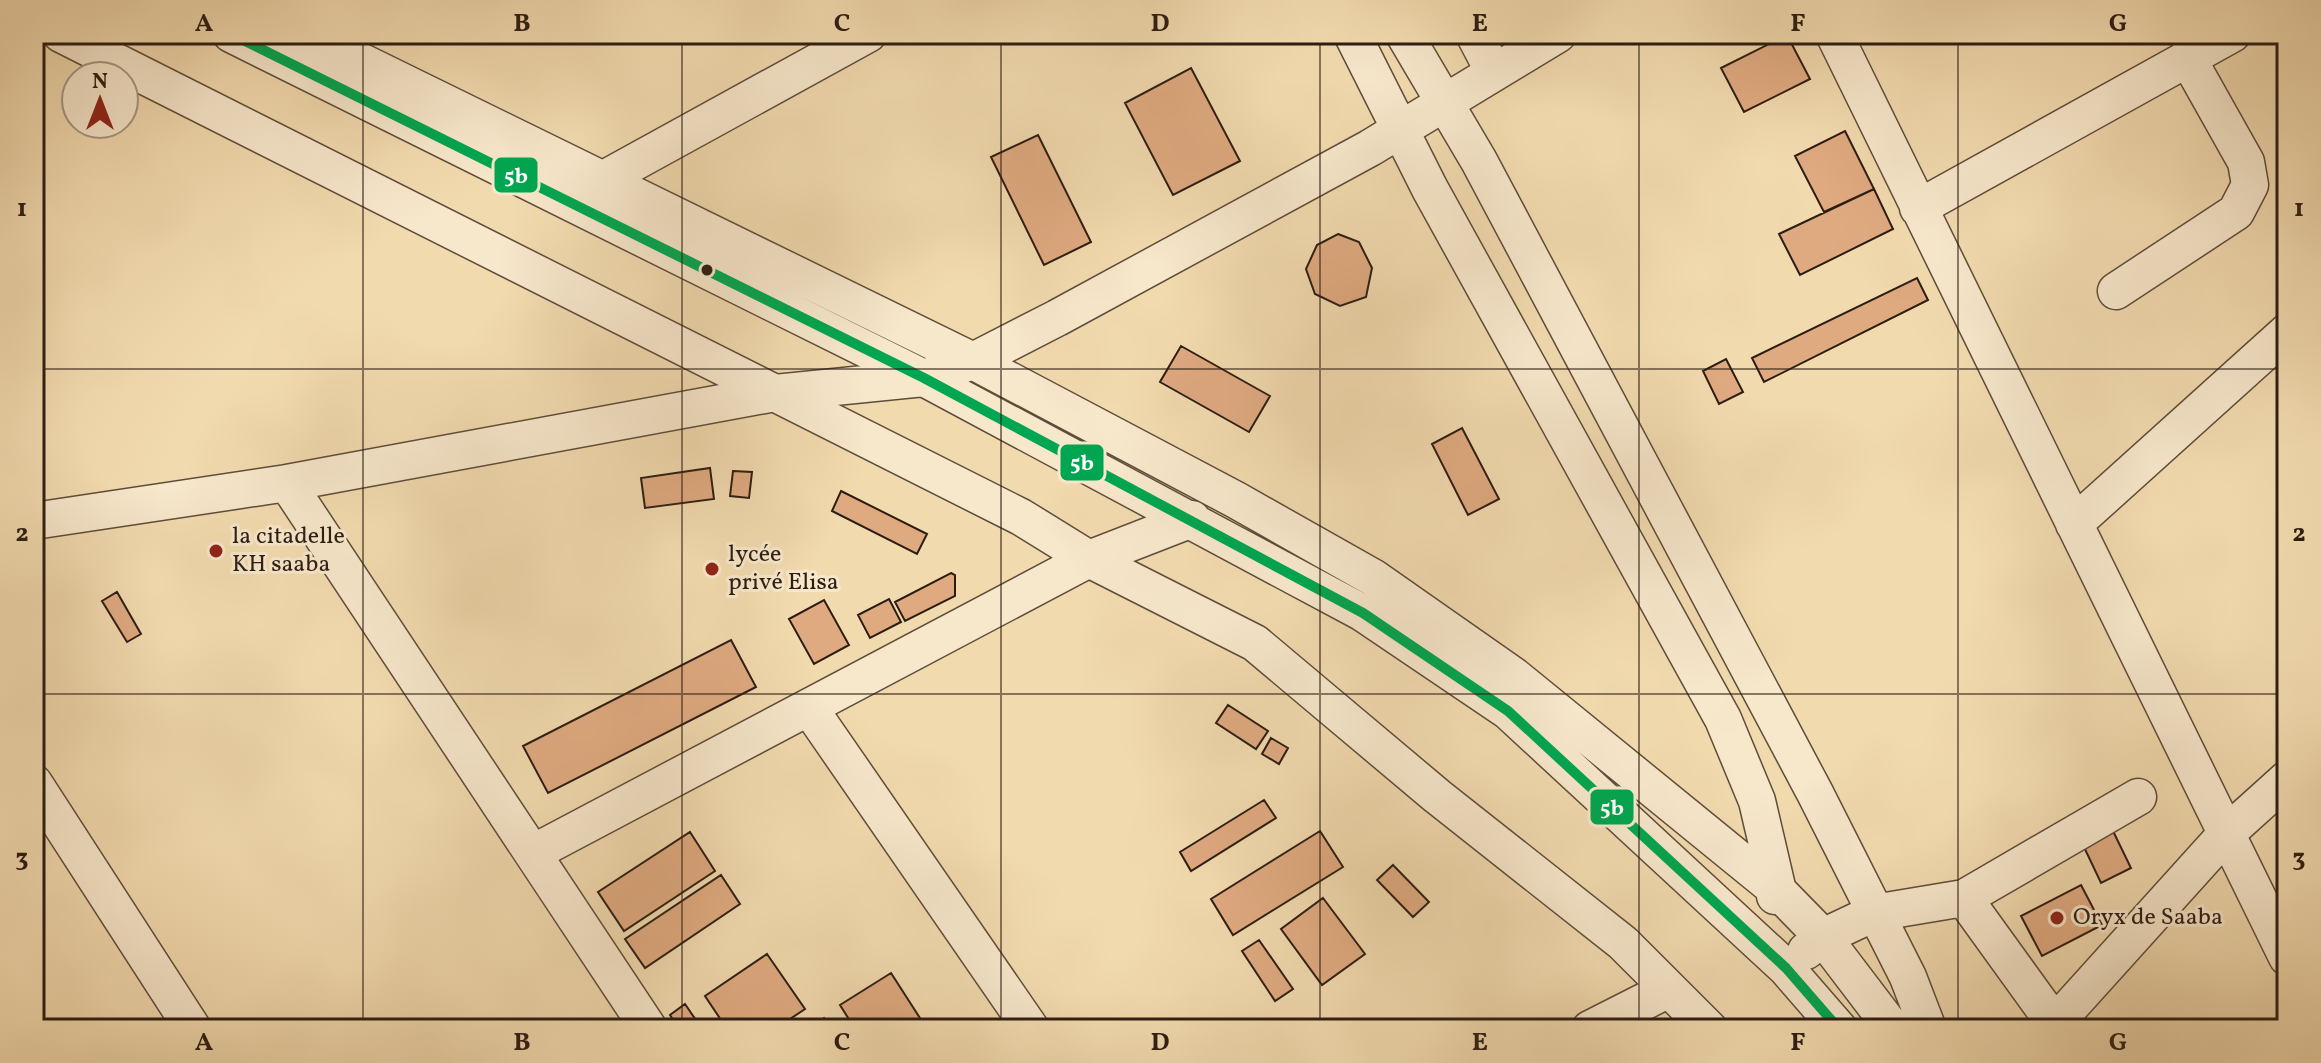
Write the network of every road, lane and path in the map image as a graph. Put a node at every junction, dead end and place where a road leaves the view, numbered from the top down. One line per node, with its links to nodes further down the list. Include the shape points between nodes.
1 (61, 34): 21 (street)
2 (231, 34): 20 (street)
3 (305, 34): 15 (street)
4 (868, 34): 15 (street)
5 (1352, 34): 14 (street)
6 (1404, 34): 13 (street)
7 (1474, 34): 12 (street)
8 (1558, 34): 12 (street)
9 (1834, 34): 16 (street)
10 (2232, 34): 11 (street)
11 (2187, 57): 16 (street); 17 (street, via 2246,162 2250,185 2236,212)
12 (1494, 72): 13 (street)
13 (1443, 102): 14 (street); 35 (street, via 1815,793)
14 (1400, 128): 19 (street); 33 (street, via 1723,719 1757,801)
15 (604, 179): 19 (street)
16 (1918, 208): 25 (street)
17 (2116, 291)
18 (2287, 332): 25 (street)
19 (973, 361): 20 (street); 33 (street, via 1374,578 1514,676)
20 (924, 378): 21 (street); 23 (street)
21 (775, 393): 22 (street); 26 (street, via 1021,517)
22 (287, 483): 24 (street); 32 (street)
23 (1192, 519): 26 (street); 36 (street, via 1363,613 1508,711)
24 (34, 521)
25 (2074, 524): 31 (street)
26 (1089, 559): 27 (street); 40 (street, via 1255,643 1623,943)
27 (810, 709): 32 (street); 44 (street)
28 (2287, 779): 31 (street)
29 (34, 783): 42 (street)
30 (2138, 797): 34 (street)
31 (2226, 834): 38 (street); 41 (street)
32 (533, 853): 43 (street)
33 (1778, 891): 36 (street); 37 (street)
34 (1964, 898): 35 (street); 41 (street)
35 (1874, 913): 37 (street); 49 (street)
36 (1749, 932): 39 (street)
37 (1823, 937): 39 (street); 48 (street)
38 (2287, 957)
39 (1786, 968): 47 (street)
40 (1669, 989): 45 (street); 46 (street)
41 (2052, 1026)
42 (193, 1029)
43 (649, 1029)
44 (1031, 1029)
45 (1590, 1029)
46 (1709, 1029)
47 (1839, 1029)
48 (1893, 1029)
49 (1928, 1029)

